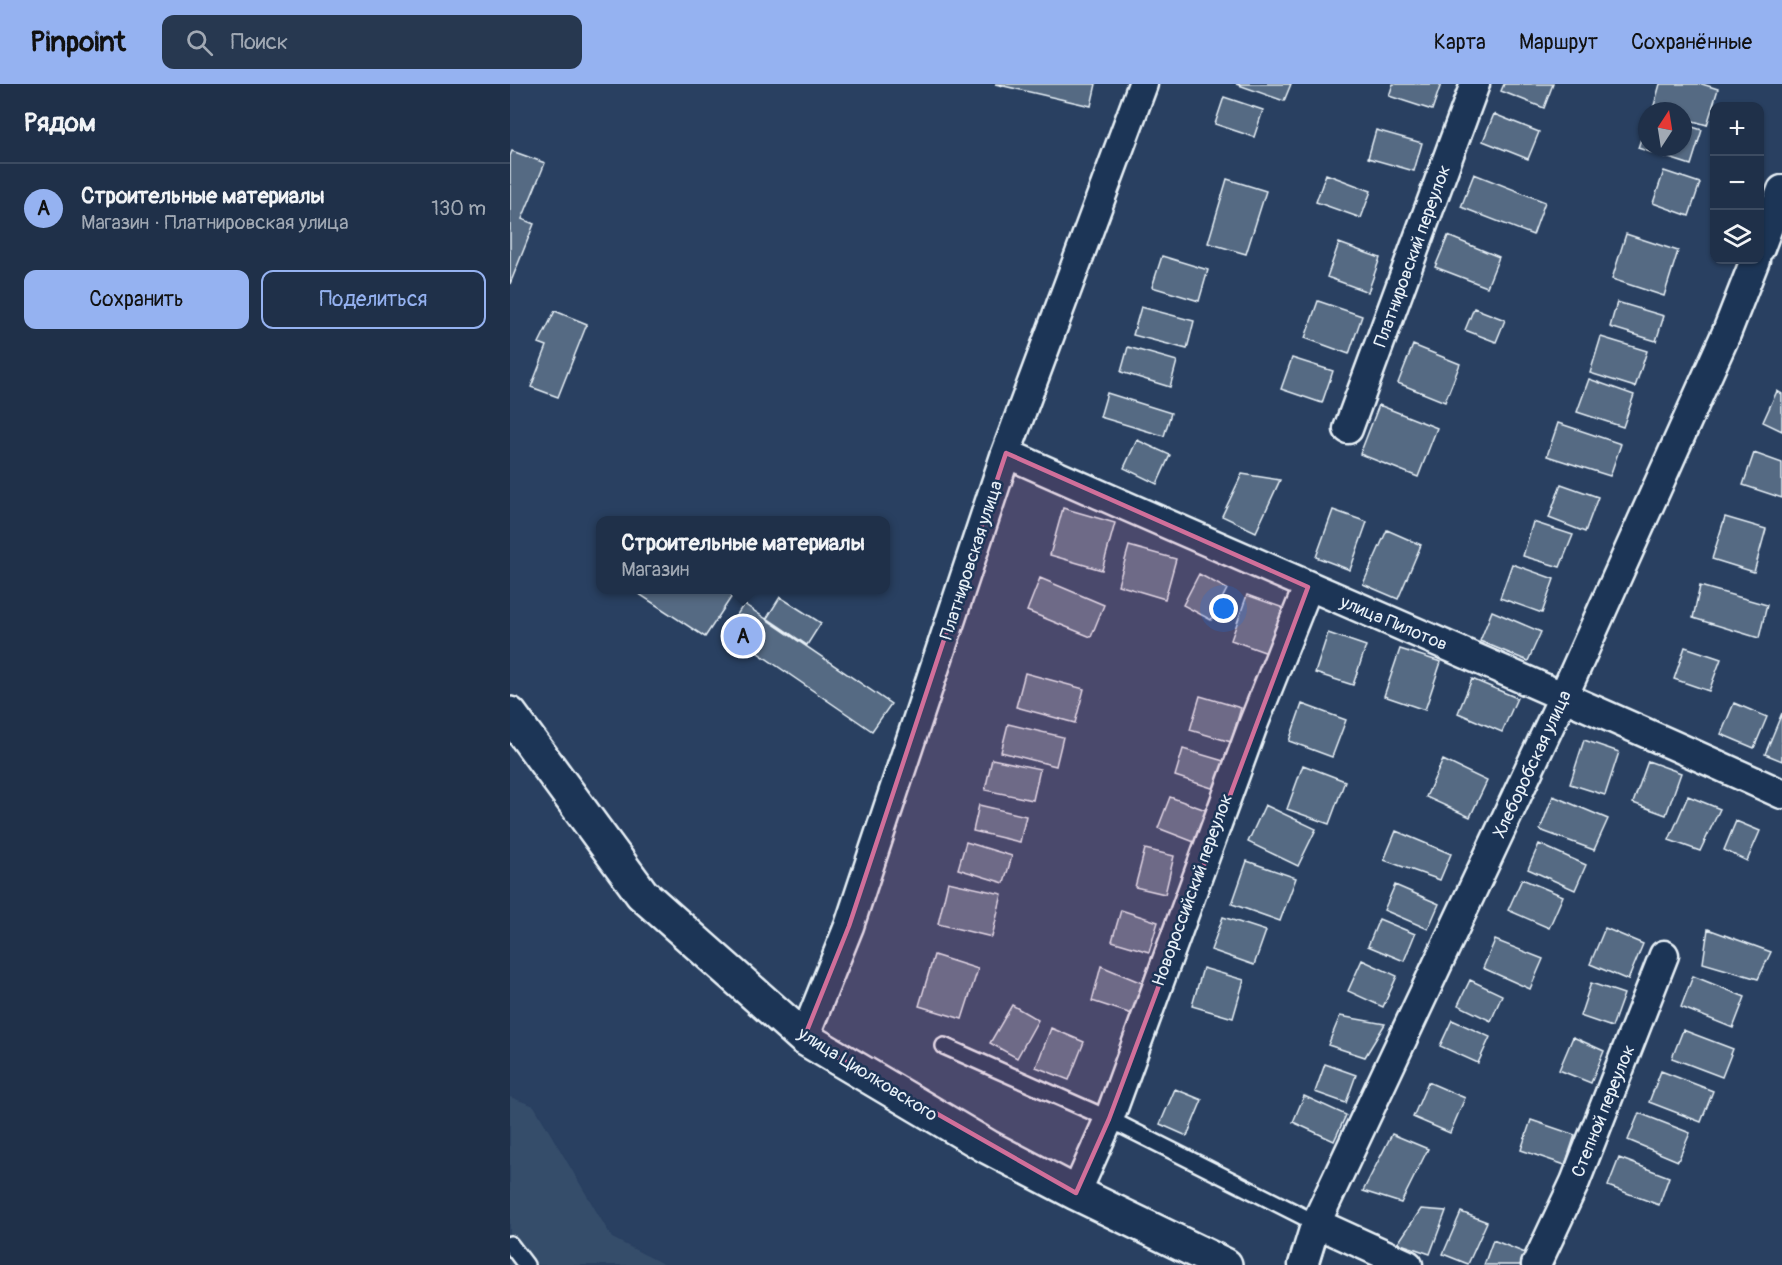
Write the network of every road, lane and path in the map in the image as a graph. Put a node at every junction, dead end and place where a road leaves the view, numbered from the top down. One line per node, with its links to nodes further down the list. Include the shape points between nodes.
1 (1143, 84): 7 (street, Платнировская улица)
2 (1475, 84): 6 (street, Платнировский переулок)
3 (1782, 190): 4 (street)
4 (1764, 237)
5 (1753, 264): 9 (street, Хлеборобская улица, via 1726,334)
6 (1348, 429)
7 (1006, 453): 8 (street, улица Пилотов); 13 (street, Платнировская улица, via 849,926)
8 (1308, 587): 9 (street, улица Пилотов); 15 (street, Новороссийский переулок, via 1253,725)
9 (1564, 695): 11 (street, улица Пилотов); 17 (street, Хлеборобская улица)
10 (510, 714): 13 (main road, улица Циолковского, via 642,894)
11 (1782, 794)
12 (1665, 955): 23 (street, Степной переулок, via 1575,1182)
13 (804, 1038): 16 (main road, улица Циолковского, via 988,1147)
14 (945, 1046): 15 (lane)
15 (1109, 1119): 16 (street, Новороссийский переулок); 17 (lane)
16 (1076, 1193): 20 (main road, улица Циолковского)
17 (1316, 1223): 21 (street, Хлеборобская улица); 22 (street)
18 (510, 1244): 19 (lane)
19 (525, 1264)
20 (1225, 1265)
21 (1303, 1265)
22 (1408, 1265)
23 (1536, 1265)

